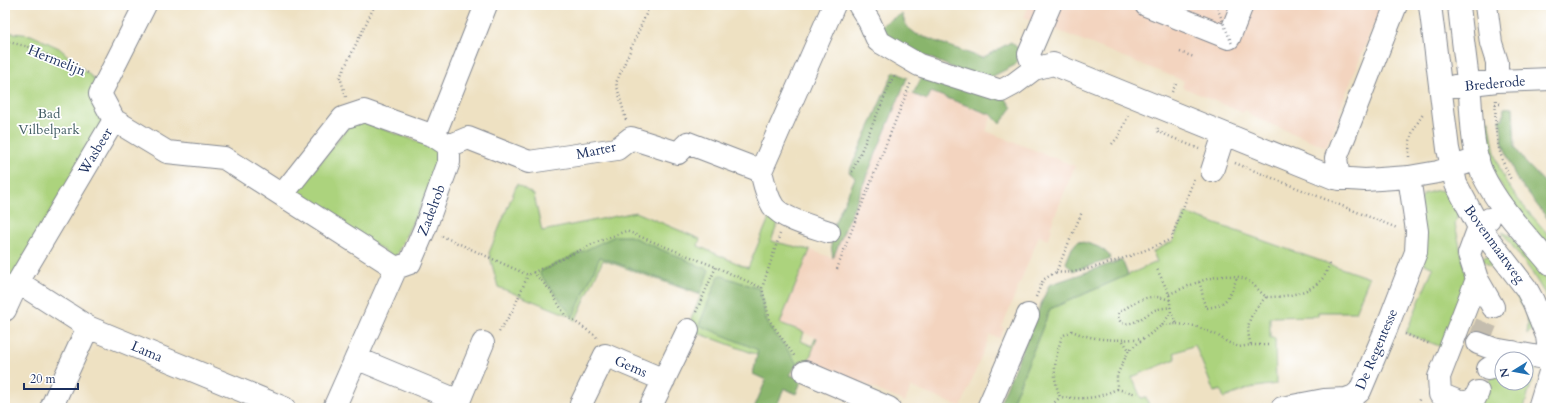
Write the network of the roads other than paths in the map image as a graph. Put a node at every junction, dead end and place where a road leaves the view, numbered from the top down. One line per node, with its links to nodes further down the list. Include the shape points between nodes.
1 (145, 5): 17 (street, via 100,94)
2 (486, 5): 19 (street, Zadelrob)
3 (834, 5): 24 (street)
4 (859, 5): 12 (street, via 878,41 911,60 1001,91)
5 (1050, 5): 12 (street, via 1029,54)
6 (1146, 5): 7 (street, via 1230,41)
7 (1242, 5)
8 (1396, 5): 25 (street, via 1336,158)
9 (1430, 5): 16 (street, Bovenmaatweg)
10 (1459, 5): 15 (street, Bovenmaatweg)
11 (1486, 5): 14 (street, via 1491,43 1497,62)
12 (1034, 69): 18 (street, via 1053,64)
13 (1551, 79): 14 (street, Brederode)
14 (1497, 81): 15 (street, Brederode)
15 (1468, 84): 16 (street, Brederode); 20 (street, Bovenmaatweg)
16 (1440, 88): 23 (street, Bovenmaatweg)
17 (114, 120): 26 (street, Wasbeer, via 167,152 224,158); 33 (street, Wasbeer)
18 (1224, 134): 21 (street); 25 (street)
19 (441, 141): 24 (street, Marter, via 468,138 530,162 617,148 631,138 678,153 688,143); 26 (street, via 364,111 351,115 343,118); 31 (street, Zadelrob, via 449,162 410,263)
20 (1478, 159): 23 (street); 27 (street, Bovenmaatweg, via 1485,177)
21 (1208, 166)
22 (1409, 167): 23 (street); 25 (street, via 1365,180); 58 (street, De Regentesse, via 1417,231 1414,260 1362,386 1357,394 1346,399 1324,400)
23 (1451, 168): 28 (street, Bovenmaatweg, via 1461,196)
24 (761, 171): 29 (street, via 773,207 786,216)
25 (1339, 180)
26 (282, 195): 31 (street, Wasbeer)
27 (1504, 208): 28 (street); 30 (street, Bovenmaatweg)
28 (1479, 227): 32 (street, via 1469,254); 39 (street, Bovenmaatweg, via 1526,288)
29 (829, 232)
30 (1551, 265)
31 (396, 268): 44 (street)
32 (1477, 279): 34 (street); 50 (street, via 1439,377 1440,394 1462,403 1474,400)
33 (18, 282): 35 (street, Wasbeer); 37 (street, Lama)
34 (1493, 307)
35 (5, 310)
36 (1028, 315): 57 (street)
37 (88, 327): 52 (street); 53 (street, Lama)
38 (688, 330): 49 (street, Gems)
39 (1549, 336): 45 (street, Bovenmaatweg)
40 (483, 343): 44 (street, via 459,401)
41 (1478, 343): 42 (street)
42 (1506, 351)
43 (1534, 356): 45 (street)
44 (356, 358): 54 (street)
45 (1550, 359): 59 (street, Bovenmaatweg, via 1550,372)
46 (1494, 365): 47 (street)
47 (1488, 369)
48 (806, 372): 56 (street)
49 (664, 380): 51 (street, Gems, via 605,355); 55 (street, Gems)
50 (1478, 392)
51 (580, 404)
52 (52, 408)
53 (284, 408)
54 (334, 408)
55 (650, 408)
56 (889, 408)
57 (988, 408)
58 (1282, 408)
59 (1539, 408)

